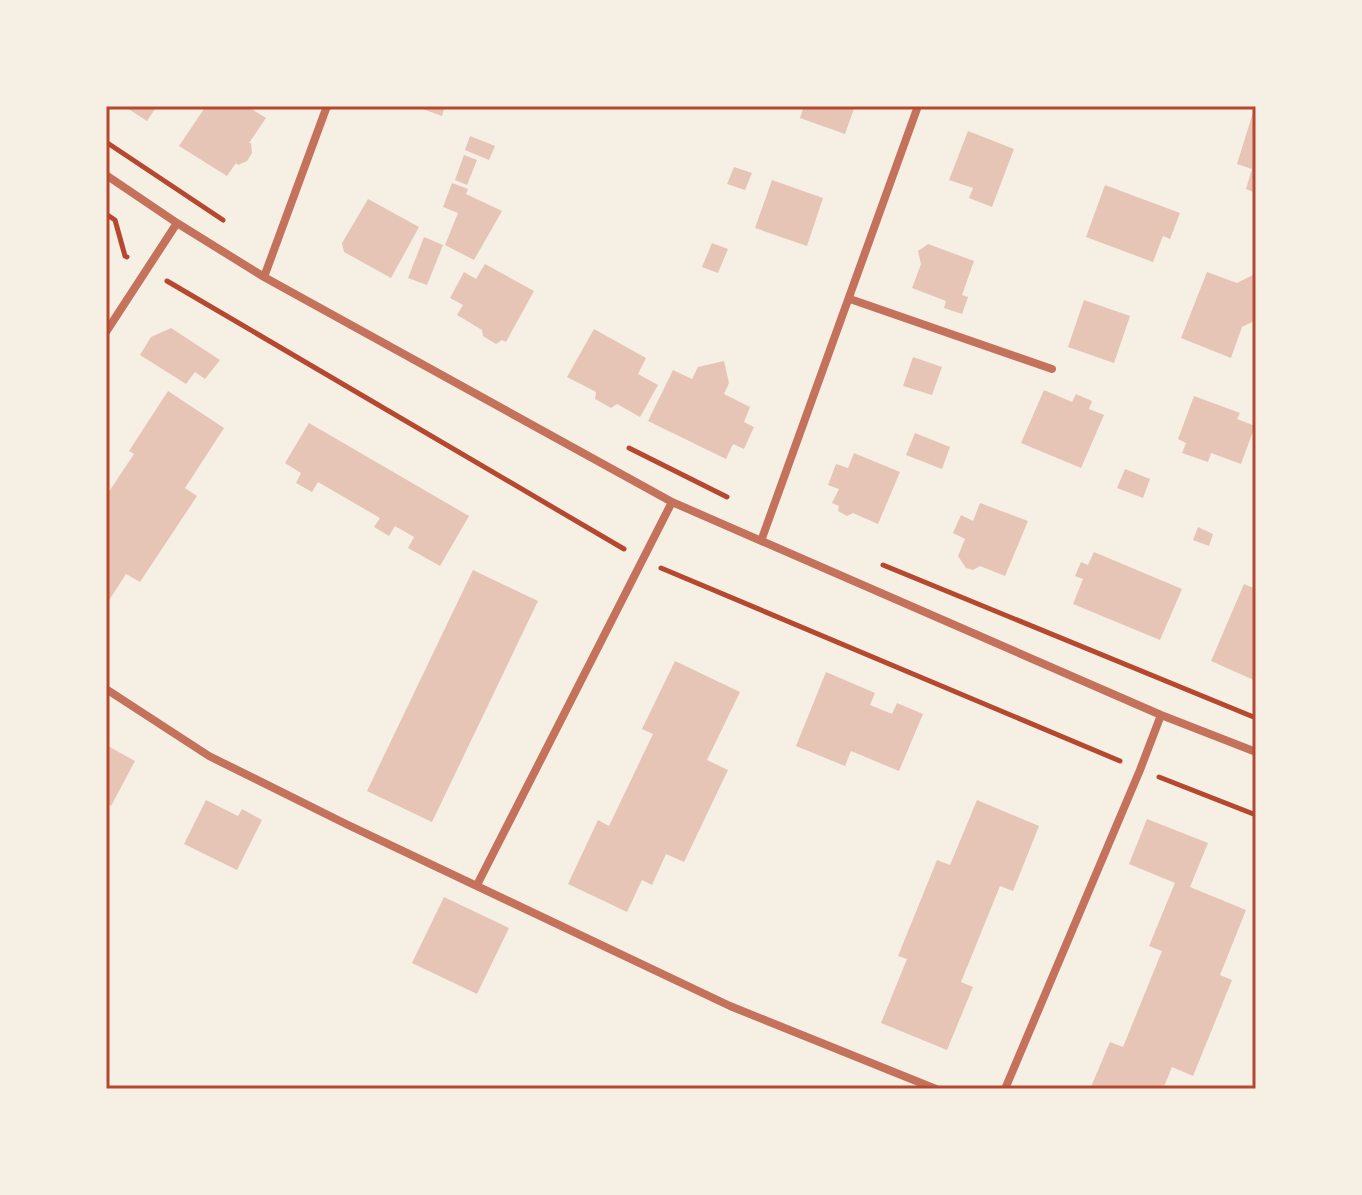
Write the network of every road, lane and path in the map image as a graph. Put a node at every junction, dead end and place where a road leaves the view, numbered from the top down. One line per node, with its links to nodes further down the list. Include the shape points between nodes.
1 (327, 106): 7 (street)
2 (918, 106): 8 (street)
3 (106, 142): 6 (path)
4 (106, 175): 5 (street)
5 (177, 223): 7 (street); 9 (street)
6 (234, 228)
7 (264, 277): 13 (street)
8 (850, 299): 10 (street); 14 (street)
9 (106, 332)
10 (1052, 369)
11 (629, 448): 12 (path)
12 (727, 497)
13 (672, 502): 14 (street); 20 (street)
14 (761, 541): 17 (street)
15 (873, 560): 18 (path)
16 (106, 689): 20 (street, via 209,756)
17 (1161, 715): 19 (street); 22 (street)
18 (1256, 718)
19 (1256, 752)
20 (477, 885): 21 (street, via 730,1006)
21 (936, 1089)
22 (1005, 1089)

